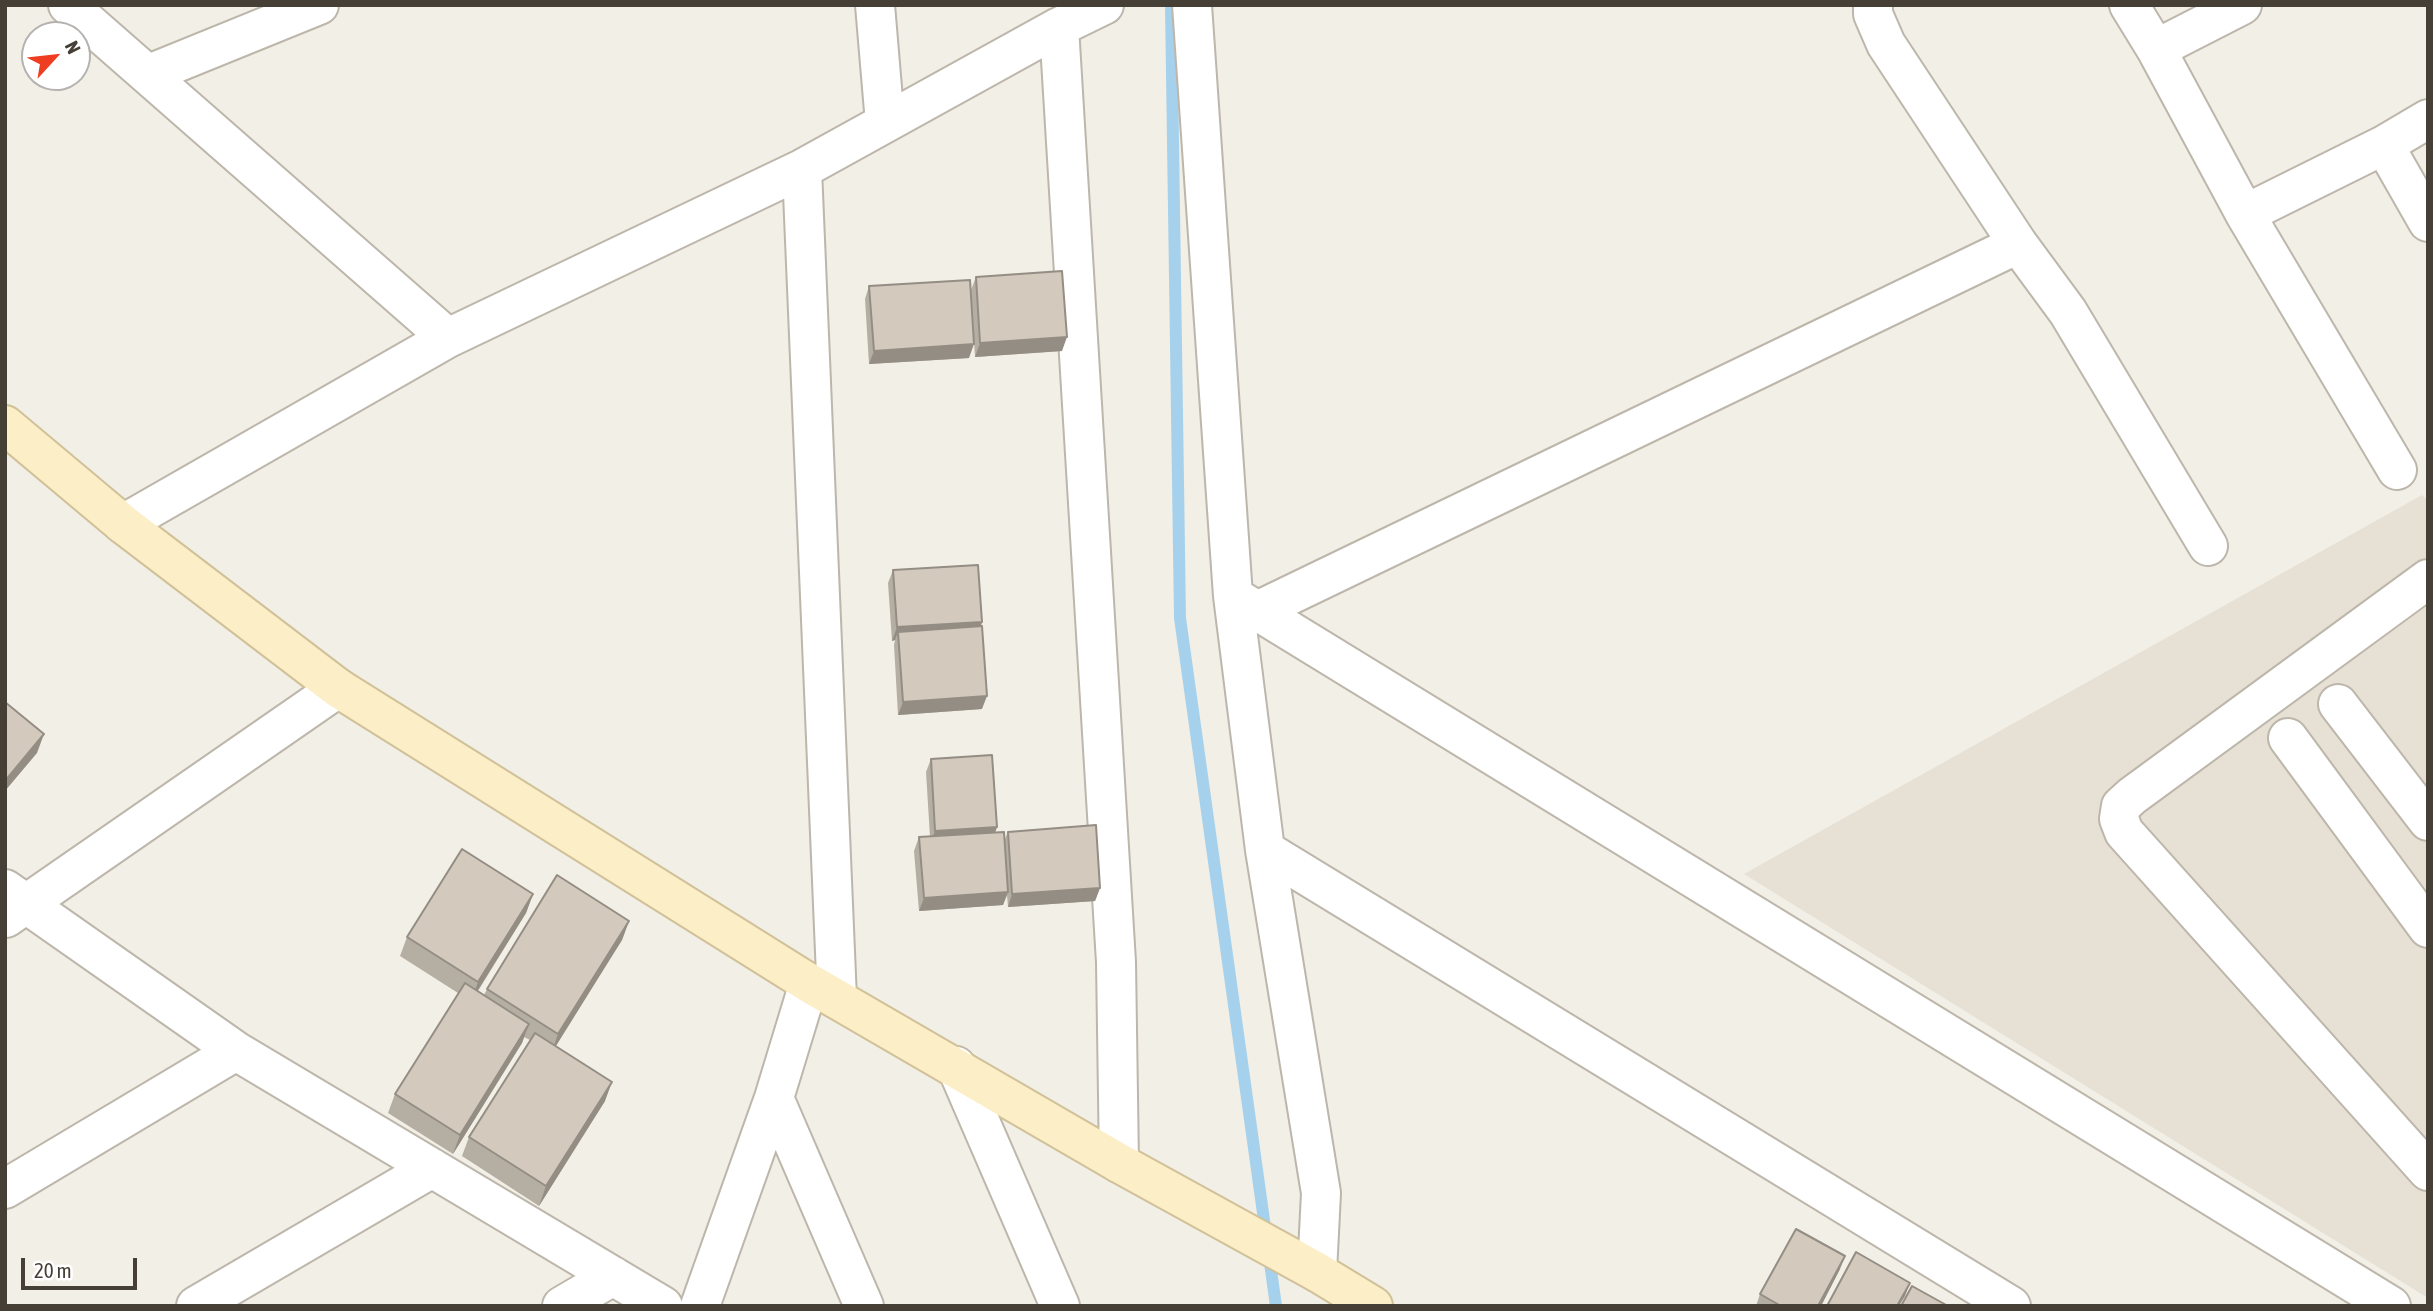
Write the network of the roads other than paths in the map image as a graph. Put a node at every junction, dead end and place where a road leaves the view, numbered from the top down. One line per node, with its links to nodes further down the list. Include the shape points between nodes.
1 (68, 5): 11 (street)
2 (319, 5): 11 (street)
3 (875, 5): 13 (street)
4 (1104, 5): 9 (street)
5 (1192, 5): 25 (street)
6 (1873, 5): 18 (street, via 1886,44)
7 (2129, 5): 10 (street)
8 (2242, 5): 10 (street)
9 (1059, 27): 13 (street); 39 (street, via 1115,948)
10 (2156, 49): 16 (street)
11 (149, 74): 19 (street)
12 (2428, 119): 14 (street)
13 (885, 123): 15 (street)
14 (2384, 145): 16 (street); 17 (street)
15 (802, 169): 19 (street); 35 (street)
16 (2245, 214): 21 (street)
17 (2428, 222)
18 (2018, 244): 23 (street, via 2068,312); 25 (street)
19 (448, 338): 22 (street)
20 (5, 425): 22 (street)
21 (2397, 470)
22 (123, 524): 26 (street)
23 (2208, 546)
24 (2428, 579): 41 (street, via 2132,796 2121,806 2119,819 2124,832)
25 (1245, 604): 32 (street); 53 (street)
26 (338, 688): 33 (street); 35 (street)
27 (2338, 704): 29 (street)
28 (2288, 738): 30 (street)
29 (2364, 738): 30 (street); 31 (street)
30 (2315, 775): 34 (street)
31 (2428, 821)
32 (1265, 850): 43 (street, via 1321,1193); 52 (street)
33 (12, 904): 36 (street)
34 (2428, 928)
35 (823, 991): 37 (street); 38 (street)
36 (236, 1051): 40 (street); 42 (street)
37 (956, 1066): 39 (street); 50 (street)
38 (774, 1098): 48 (street); 49 (street)
39 (1119, 1163): 43 (street)
40 (432, 1168): 44 (street); 45 (street)
41 (2428, 1171)
42 (5, 1189)
43 (1317, 1272): 51 (street)
44 (613, 1276): 46 (street); 47 (street)
45 (196, 1306)
46 (562, 1306)
47 (663, 1306)
48 (700, 1306)
49 (864, 1306)
50 (1060, 1306)
51 (1373, 1306)
52 (2011, 1306)
53 (2390, 1306)

